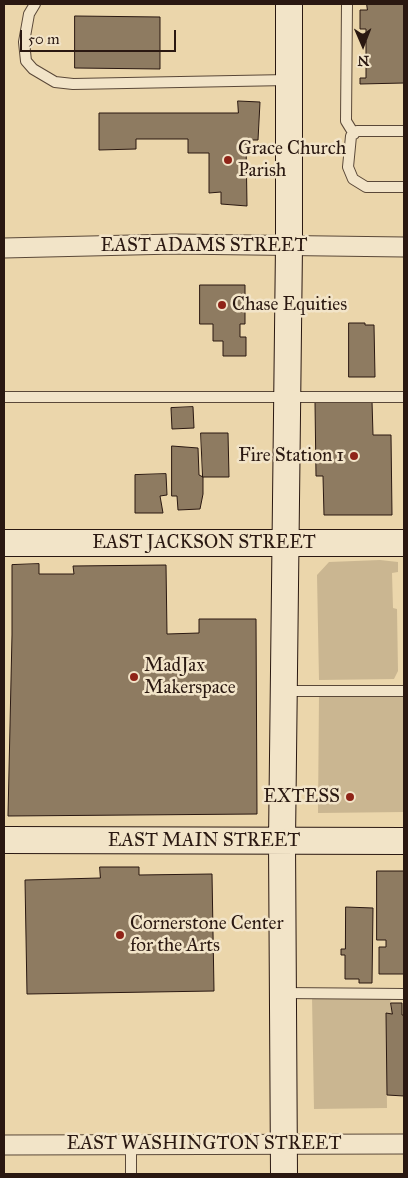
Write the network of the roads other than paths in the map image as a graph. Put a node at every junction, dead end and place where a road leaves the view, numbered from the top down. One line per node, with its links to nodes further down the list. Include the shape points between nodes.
1 (35, 4): 4 (lane, via 29,14 24,42 26,61 55,82)
2 (289, 4): 4 (main road)
3 (347, 4): 6 (lane, via 346,121)
4 (289, 80): 8 (main road)
5 (404, 131): 6 (lane, via 357,131)
6 (354, 134): 7 (lane, via 351,136 348,167 352,179 366,187)
7 (404, 187)
8 (289, 245): 9 (street, EAST ADAMS STREET); 10 (street, EAST ADAMS STREET); 12 (main road)
9 (404, 247)
10 (4, 248)
11 (4, 397): 12 (lane)
12 (287, 397): 13 (lane); 15 (main road)
13 (404, 397)
14 (4, 543): 15 (main road, EAST JACKSON STREET)
15 (285, 543): 16 (main road, EAST JACKSON STREET); 17 (main road)
16 (404, 543)
17 (284, 691): 18 (lane); 20 (main road)
18 (404, 691)
19 (4, 840): 20 (main road, EAST MAIN STREET)
20 (282, 841): 21 (main road, EAST MAIN STREET); 22 (main road)
21 (404, 841)
22 (283, 994): 23 (lane); 25 (main road)
23 (404, 994)
24 (4, 1144): 27 (street, EAST WASHINGTON STREET)
25 (284, 1144): 26 (street, EAST WASHINGTON STREET); 27 (street, EAST WASHINGTON STREET); 29 (main road)
26 (404, 1144)
27 (131, 1145): 28 (lane)
28 (131, 1174)
29 (284, 1174)

